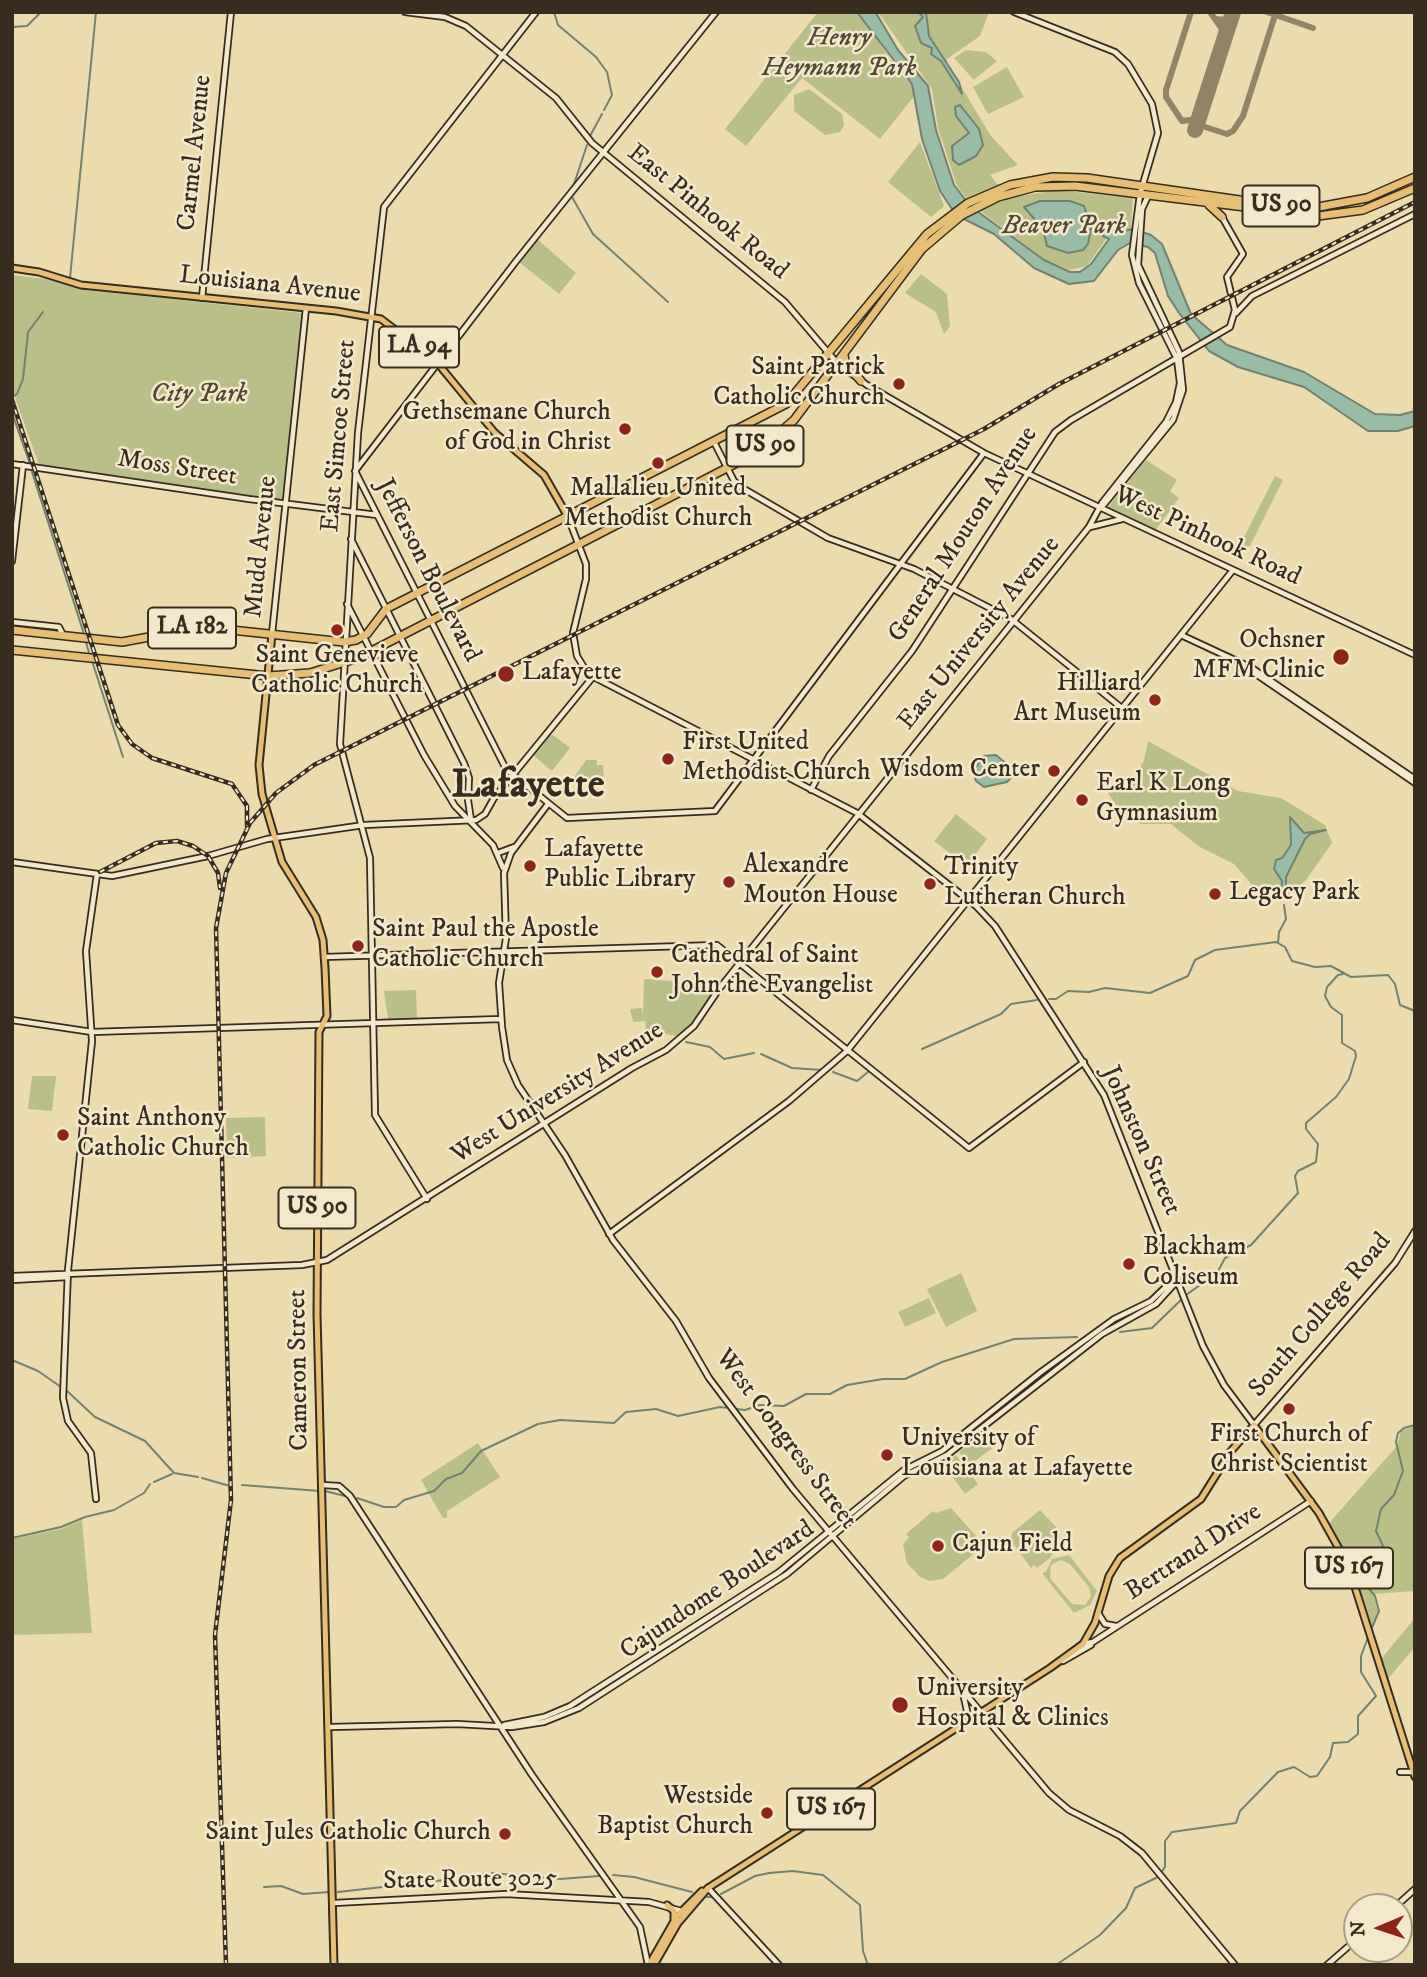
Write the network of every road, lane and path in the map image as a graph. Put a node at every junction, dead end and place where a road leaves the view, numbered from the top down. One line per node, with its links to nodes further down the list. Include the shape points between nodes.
1 (231, 12): 23 (street, Carmel Avenue)
2 (405, 12): 6 (street, East Pinhook Road, via 454,20)
3 (536, 12): 6 (street, East Simcoe Street)
4 (716, 12): 7 (street)
5 (1014, 12): 8 (street, East University Avenue, via 1107,47 1126,61 1157,119 1157,139)
6 (502, 55): 7 (street, East Pinhook Road, via 562,103); 28 (street, East Simcoe Street, via 384,207)
7 (603, 153): 30 (street, East Pinhook Road, via 785,302); 34 (street)
8 (1147, 171): 11 (street); 12 (street, East University Avenue)
9 (1415, 177): 17 (highway, US 90, via 1345,204)
10 (1415, 188): 17 (highway, US 90, via 1349,213 1307,217)
11 (1158, 189): 12 (highway, US 90); 14 (highway, US 90)
12 (1141, 190): 13 (highway, US 90); 20 (street, East University Avenue); 21 (highway, US 90, via 1052,186 1014,192 984,200)
13 (1150, 195): 15 (highway, US 90); 20 (street, East University Avenue)
14 (1248, 201): 17 (highway, US 90); 17 (highway, via 1271,201 1277,195)
15 (1202, 203): 16 (highway, US 90); 19 (highway, via 1216,208)
16 (1227, 206): 17 (highway, US 90); 19 (highway, via 1221,210)
17 (1268, 208)
18 (1415, 214): 25 (street)
19 (1222, 217): 24 (street, via 1243,252 1227,276)
20 (1138, 222): 32 (street, East University Avenue, via 1135,255 1147,293)
21 (943, 224): 29 (highway, US 90, via 915,246); 31 (highway, US 90)
22 (12, 268): 23 (main road, Louisiana Avenue, via 81,285)
23 (201, 298): 26 (main road, Louisiana Avenue / LA 94)
24 (1234, 303): 25 (street); 27 (street)
25 (1242, 304): 27 (street, General Mouton Avenue)
26 (306, 308): 28 (main road, Louisiana Avenue / LA 94); 44 (street, Mudd Avenue)
27 (1236, 314): 32 (street, General Mouton Avenue, via 1220,335)
28 (371, 316): 34 (main road, Louisiana Avenue / LA 94, via 395,328); 42 (street, East Simcoe Street)
29 (844, 335): 30 (highway, US 90); 33 (highway)
30 (829, 354): 33 (street, East Pinhook Road); 36 (highway); 37 (highway, US 90, via 786,404)
31 (845, 354): 33 (highway, US 90); 35 (highway, via 846,364)
32 (1179, 358): 43 (street, General Mouton Avenue, via 1065,424); 45 (street, East University Avenue, via 1180,388 1173,415)
33 (837, 363): 35 (street, East Pinhook Road); 36 (highway, US 90)
34 (439, 365): 42 (street); 48 (main road, Louisiana Avenue / LA 94, via 495,433 548,480)
35 (861, 381): 38 (street, East Pinhook Road)
36 (821, 384): 41 (highway, US 90, via 782,432)
37 (714, 443): 41 (street); 48 (highway, US 90)
38 (984, 453): 43 (street, West Pinhook Road); 54 (street, Jefferson Boulevard)
39 (12, 464): 40 (street, Moss Street)
40 (23, 465): 44 (street, Moss Street); 53 (street)
41 (728, 470): 52 (highway, US 90); 54 (street, via 739,485 798,523 843,545)
42 (355, 471): 46 (street, East Simcoe Street); 47 (street, Jefferson Boulevard)
43 (1028, 473): 45 (street, West Pinhook Road); 56 (street, General Mouton Avenue)
44 (286, 504): 46 (street, Moss Street); 64 (street, Mudd Avenue)
45 (1101, 509): 49 (street, West Pinhook Road); 50 (street, East University Avenue)
46 (352, 512): 47 (street, Moss Street); 51 (street, East Simcoe Street)
47 (377, 515): 57 (street, Jefferson Boulevard)
48 (568, 517): 52 (street, Louisiana Avenue); 57 (highway, US 90)
49 (1122, 519): 50 (street); 55 (street, West Pinhook Road)
50 (1089, 527): 61 (street, East University Avenue)
51 (351, 539): 58 (street, East Simcoe Street); 59 (street)
52 (581, 544): 60 (highway, US 90); 76 (street, Louisiana Avenue, via 587,575 573,633 578,656)
53 (12, 561)
54 (902, 565): 56 (street); 78 (street, Jefferson Boulevard)
55 (1233, 570): 65 (street); 73 (street, West Pinhook Road)
56 (953, 589): 61 (street); 82 (street, General Mouton Avenue, via 829,756)
57 (417, 593): 59 (highway, US 90); 60 (street, Jefferson Boulevard)
58 (346, 603): 67 (street); 69 (street, East Simcoe Street)
59 (386, 609): 67 (highway, US 90); 68 (street)
60 (431, 621): 68 (highway, US 90); 79 (street, Jefferson Boulevard)
61 (1014, 621): 77 (street); 84 (street, East University Avenue)
62 (12, 622): 66 (street, via 59,627)
63 (12, 633): 66 (highway, LA 182)
64 (272, 634): 66 (highway, LA 182, via 203,627 122,642); 69 (highway); 75 (main road, Mudd Avenue / US 90)
65 (1181, 635): 77 (street); 80 (street, via 1244,665)
66 (64, 636): 71 (highway, via 78,642 75,652)
67 (363, 636): 69 (highway); 72 (street)
68 (400, 636): 72 (highway, US 90); 85 (street, via 469,774)
69 (344, 642): 74 (street, East Simcoe Street)
70 (13, 651): 71 (highway, LA 182)
71 (30, 651): 75 (highway, LA 182)
72 (371, 651): 74 (highway, US 90); 85 (street, via 448,795)
73 (1415, 655)
74 (343, 664): 75 (highway, US 90, via 304,674); 86 (street, East Simcoe Street, via 341,747)
75 (268, 676): 81 (main road, Mudd Avenue / US 90, via 259,765)
76 (592, 678): 78 (street, Johnston Street); 79 (street)
77 (1123, 709): 95 (street)
78 (754, 761): 82 (street, Johnston Street); 83 (street, Jefferson Boulevard, via 713,812 569,818)
79 (513, 775): 83 (street, Jefferson Boulevard); 85 (street, via 484,816)
80 (1415, 781)
81 (261, 790): 87 (main road, Cameron Street / US 90)
82 (811, 790): 84 (street, Johnston Street)
83 (548, 804): 88 (street)
84 (860, 815): 95 (street, Johnston Street); 99 (street, West University Avenue)
85 (471, 821): 86 (street); 89 (street)
86 (364, 825): 87 (street); 97 (street, East Simcoe Street)
87 (273, 838): 93 (street); 98 (main road, Cameron Street / US 90, via 282,862 316,917)
88 (519, 841): 89 (street); 92 (street, West Congress Street)
89 (498, 853): 92 (street)
90 (12, 862): 91 (street)
91 (97, 871): 93 (street); 94 (street)
92 (504, 873): 96 (street, West Congress Street)
93 (112, 876): 94 (street)
94 (96, 882): 104 (street, via 86,951)
95 (968, 899): 105 (street); 106 (street, Johnston Street, via 1000,932)
96 (505, 951): 97 (street); 99 (street, via 709,944 726,950); 100 (street, West Congress Street, via 499,983)
97 (373, 956): 98 (street); 102 (street, East Simcoe Street)
98 (324, 957): 103 (main road, Cameron Street / US 90, via 327,1016)
99 (740, 964): 105 (street); 107 (street, West University Avenue, via 678,1042)
100 (501, 1019): 102 (street); 107 (street, West Congress Street, via 508,1064)
101 (12, 1020): 104 (street)
102 (375, 1023): 103 (street); 108 (street, East Simcoe Street, via 376,1118)
103 (323, 1025): 104 (street); 111 (main road, Cameron Street / US 90, via 319,1041)
104 (92, 1032): 112 (street)
105 (847, 1051): 106 (street, via 969,1148); 110 (street, via 797,1094)
106 (1084, 1062): 114 (street, Johnston Street, via 1115,1119)
107 (545, 1126): 108 (street, West University Avenue); 110 (street, West Congress Street)
108 (427, 1199): 111 (street, West University Avenue)
109 (1415, 1231): 116 (street, South College Road, via 1395,1263)
110 (609, 1234): 122 (street, West Congress Street, via 680,1326 729,1405)
111 (317, 1264): 112 (street); 118 (main road, Cameron Street / US 90)
112 (69, 1275): 113 (street); 120 (street, via 63,1405 70,1425 90,1453)
113 (12, 1278)
114 (1177, 1279): 115 (street, Cajundome Boulevard); 116 (street, Johnston Street, via 1212,1365)
115 (1052, 1368): 117 (street, Cajundome Boulevard, via 948,1447); 119 (street, Cajundome Boulevard, via 947,1455 908,1474)
116 (1254, 1425): 121 (main road, Johnston Street / US 167); 123 (main road, US 167, via 1231,1451 1201,1499 1120,1558 1109,1576)
117 (899, 1473): 119 (street); 122 (street, Cajundome Boulevard)
118 (323, 1485): 130 (street, via 339,1486 347,1492); 131 (main road, Cameron Street / US 90)
119 (882, 1495): 122 (street, Cajundome Boulevard)
120 (96, 1499)
121 (1311, 1501): 124 (street, Bertrand Drive); 133 (main road, Johnston Street / US 167, via 1349,1567)
122 (831, 1534): 128 (street, West Congress Street); 130 (street, Cajundome Boulevard, via 773,1583 579,1708 536,1724)
123 (1098, 1613): 124 (street, via 1105,1624); 126 (main road, US 167)
124 (1117, 1626): 125 (street, Bertrand Drive)
125 (1098, 1638): 126 (street, Bertrand Drive); 127 (street, Bertrand Drive)
126 (1083, 1644): 127 (main road, Bertrand Drive / US 167)
127 (1055, 1665): 129 (main road, Bertrand Drive / US 167)
128 (963, 1692): 129 (street, West Congress Street); 132 (street, via 967,1711)
129 (981, 1712): 132 (main road, Bertrand Drive / US 167); 148 (street, West Congress Street, via 1061,1804 1132,1844)
130 (501, 1725): 131 (street, Cajundome Boulevard); 139 (street)
131 (330, 1727): 140 (main road, Cameron Street / US 90)
132 (956, 1727): 138 (main road, Bertrand Drive / US 167)
133 (1405, 1748): 134 (street); 135 (main road, Johnston Street / US 167)
134 (1414, 1751): 135 (street)
135 (1409, 1759): 137 (main road, Johnston Street / US 167)
136 (1400, 1772): 137 (street)
137 (1414, 1775)
138 (708, 1888): 142 (main road, Bertrand Drive / US 167); 142 (main road, Bertrand Drive / US 167); 147 (street)
139 (622, 1900): 140 (street, State Route 3025, via 506,1894); 141 (street, State Route 3025); 146 (street, via 643,1932)
140 (334, 1903): 145 (main road, Cameron Street / US 90)
141 (667, 1905): 142 (street, State Route 3025); 143 (main road, via 674,1911)
142 (684, 1911): 143 (main road, Bertrand Drive / US 167); 146 (main road, Bertrand Drive / US 167)
143 (674, 1920): 146 (main road, Bertrand Drive / US 167)
144 (1343, 1951): 149 (street)
145 (334, 1965)
146 (650, 1965)
147 (779, 1965)
148 (1235, 1965)
149 (1327, 1965)

